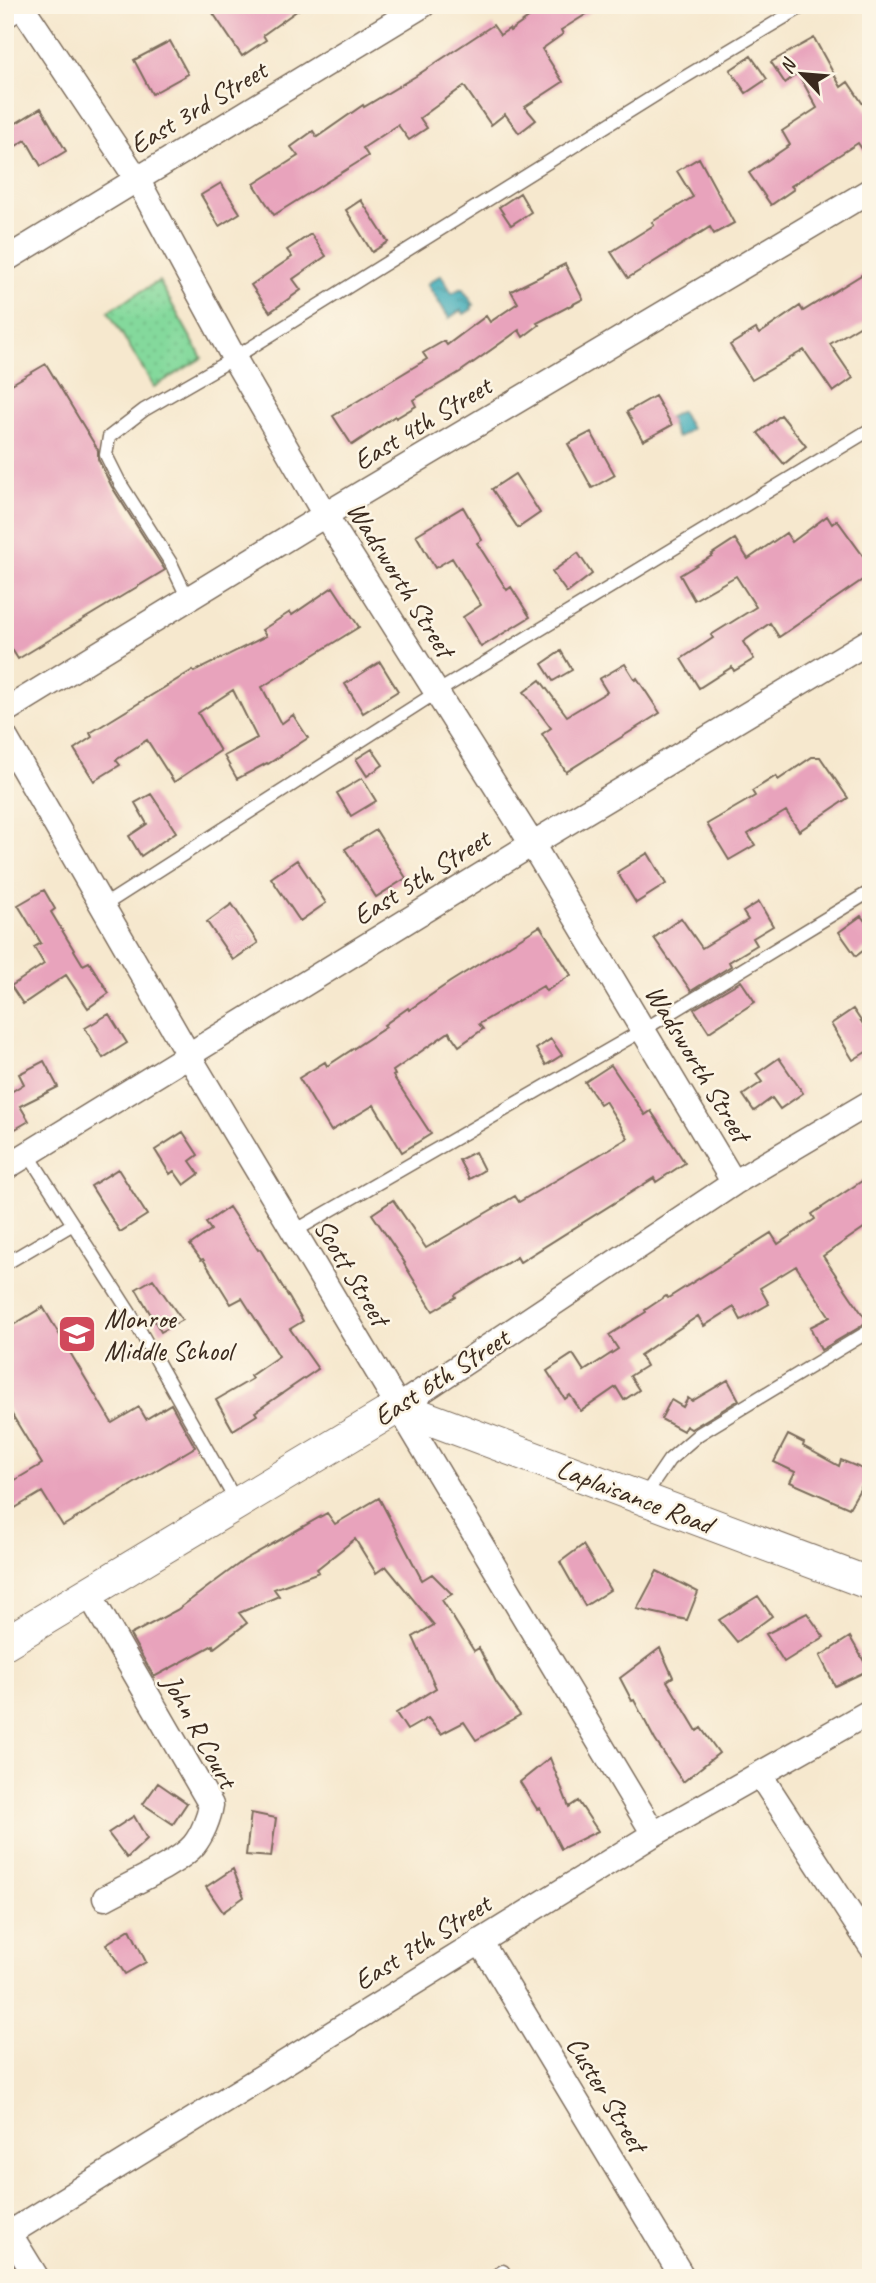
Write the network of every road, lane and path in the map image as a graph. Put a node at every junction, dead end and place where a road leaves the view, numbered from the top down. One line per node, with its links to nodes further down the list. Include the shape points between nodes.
1 (423, 5): 4 (street, East 3rd Street)
2 (806, 5): 7 (lane)
3 (21, 11): 4 (street, Wadsworth Street)
4 (137, 179): 6 (street, East 3rd Street); 7 (street, Wadsworth Street)
5 (871, 190): 9 (street, East 4th Street)
6 (5, 260)
7 (234, 358): 9 (street, Wadsworth Street); 10 (lane, via 144,410 109,436 106,456)
8 (871, 429): 12 (lane)
9 (326, 515): 10 (street, East 4th Street); 12 (street, Wadsworth Street)
10 (188, 599): 13 (street, East 4th Street)
11 (871, 640): 15 (street, East 5th Street)
12 (437, 692): 15 (street, Wadsworth Street); 17 (lane)
13 (5, 711)
14 (5, 737): 17 (street, Scott Street)
15 (532, 844): 18 (street, Wadsworth Street); 19 (street, East 5th Street)
16 (871, 891): 18 (lane)
17 (103, 906): 19 (street, Scott Street)
18 (643, 1030): 23 (street, Wadsworth Street); 25 (lane)
19 (189, 1056): 21 (street, East 5th Street); 25 (street, Scott Street)
20 (871, 1102): 23 (street, East 6th Street)
21 (28, 1154): 22 (street, East 5th Street); 24 (lane)
22 (5, 1168)
23 (734, 1183): 28 (street, East 6th Street)
24 (73, 1224): 26 (lane); 30 (lane, via 130,1313)
25 (293, 1231): 28 (street, Scott Street)
26 (5, 1264)
27 (871, 1330): 29 (lane, via 699,1434 669,1460)
28 (398, 1407): 29 (street, Laplaisance Road); 30 (street, East 6th Street); 36 (street, Scott Street)
29 (643, 1499): 31 (street, Laplaisance Road)
30 (237, 1503): 32 (street, East 6th Street)
31 (871, 1584)
32 (88, 1592): 33 (street, East 6th Street); 37 (street, John R Court, via 211,1805 194,1844 178,1858)
33 (5, 1643)
34 (871, 1711): 35 (street, East 7th Street)
35 (760, 1775): 36 (street, East 7th Street); 39 (street)
36 (654, 1834): 38 (street, East 7th Street)
37 (105, 1898)
38 (480, 1941): 40 (street, East 7th Street); 42 (street, Custer Street)
39 (871, 1946)
40 (8, 2229): 41 (street)
41 (37, 2278)
42 (683, 2278)

